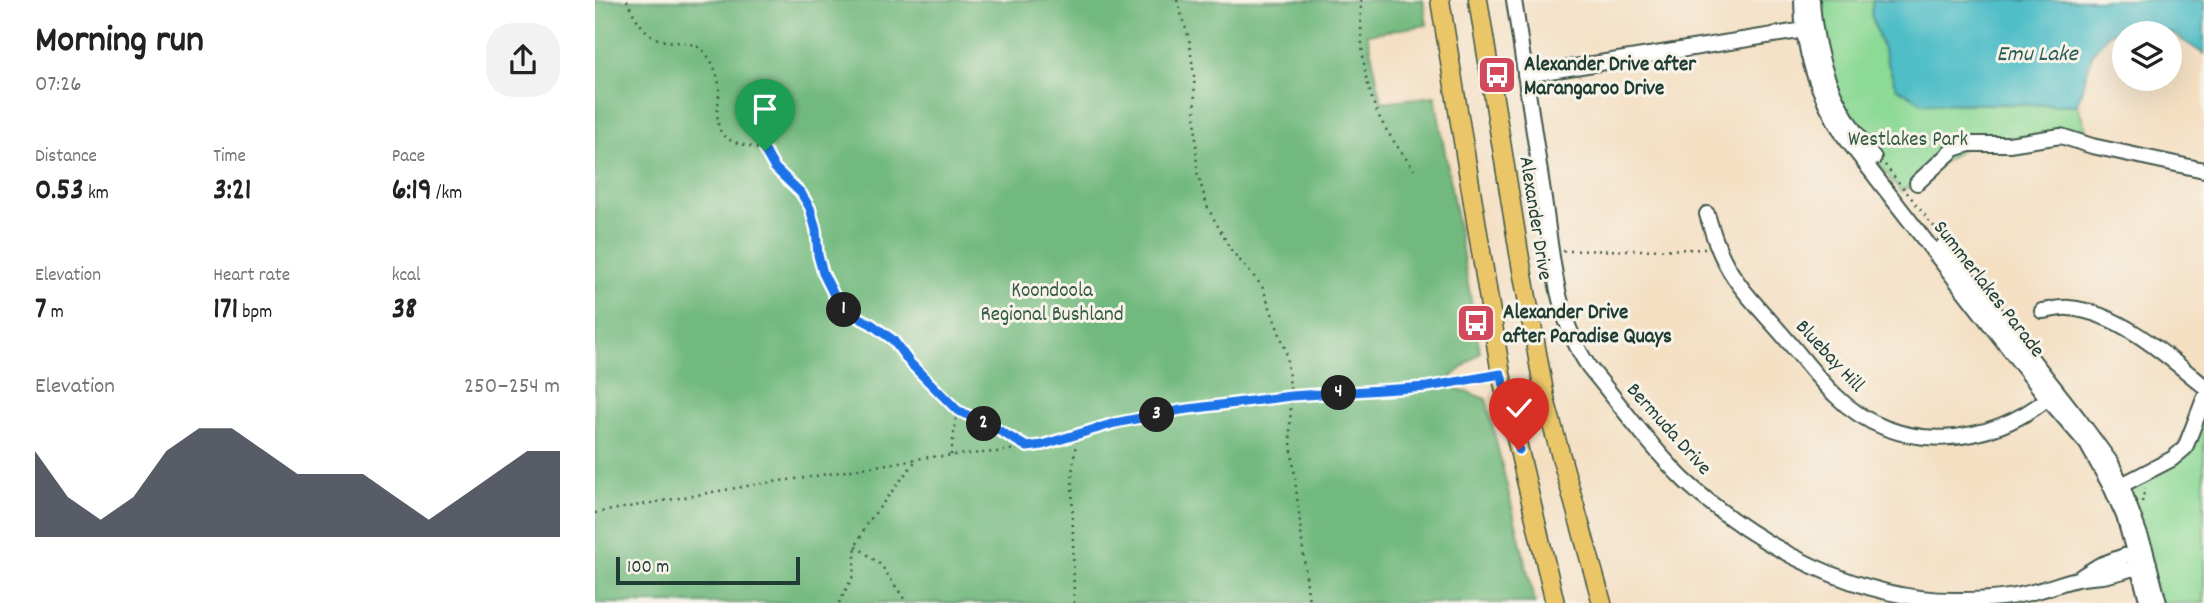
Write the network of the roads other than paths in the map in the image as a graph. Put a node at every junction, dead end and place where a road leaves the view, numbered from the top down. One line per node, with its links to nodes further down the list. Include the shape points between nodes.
1 (1440, 0): 17 (main road, via 1501,374)
2 (1478, 0): 18 (main road, Alexander Drive, via 1546,403)
3 (1514, 0): 7 (street, Bermuda Drive)
4 (1802, 0): 6 (street, Summerlakes Parade)
5 (1812, 0): 6 (street, Summerlakes Parade)
6 (1810, 29): 7 (street); 13 (street, Summerlakes Parade, via 1850,127)
7 (1525, 75): 16 (street, Bermuda Drive, via 1562,309 1577,349 1683,478 1727,518 1830,573 1912,597 1960,600 2033,592 2104,575)
8 (2204, 170): 9 (street, via 2061,135 2009,144 1969,144 1954,149)
9 (1917, 183)
10 (1707, 214): 13 (street, Bluebay Hill, via 1718,247 1742,288 1836,397 1869,421 1903,434 1957,438 1997,428)
11 (2042, 311): 12 (street, via 2068,307 2096,314 2147,340)
12 (2204, 386)
13 (2052, 395): 15 (street, Summerlakes Parade, via 2096,441)
14 (2204, 399): 15 (street, via 2185,448)
15 (2117, 488): 16 (street, Summerlakes Parade)
16 (2142, 558): 19 (street, Summerlakes Parade); 20 (street, Summerlakes Parade)
17 (1555, 603)
18 (1602, 603)
19 (2148, 603)
20 (2159, 603)

